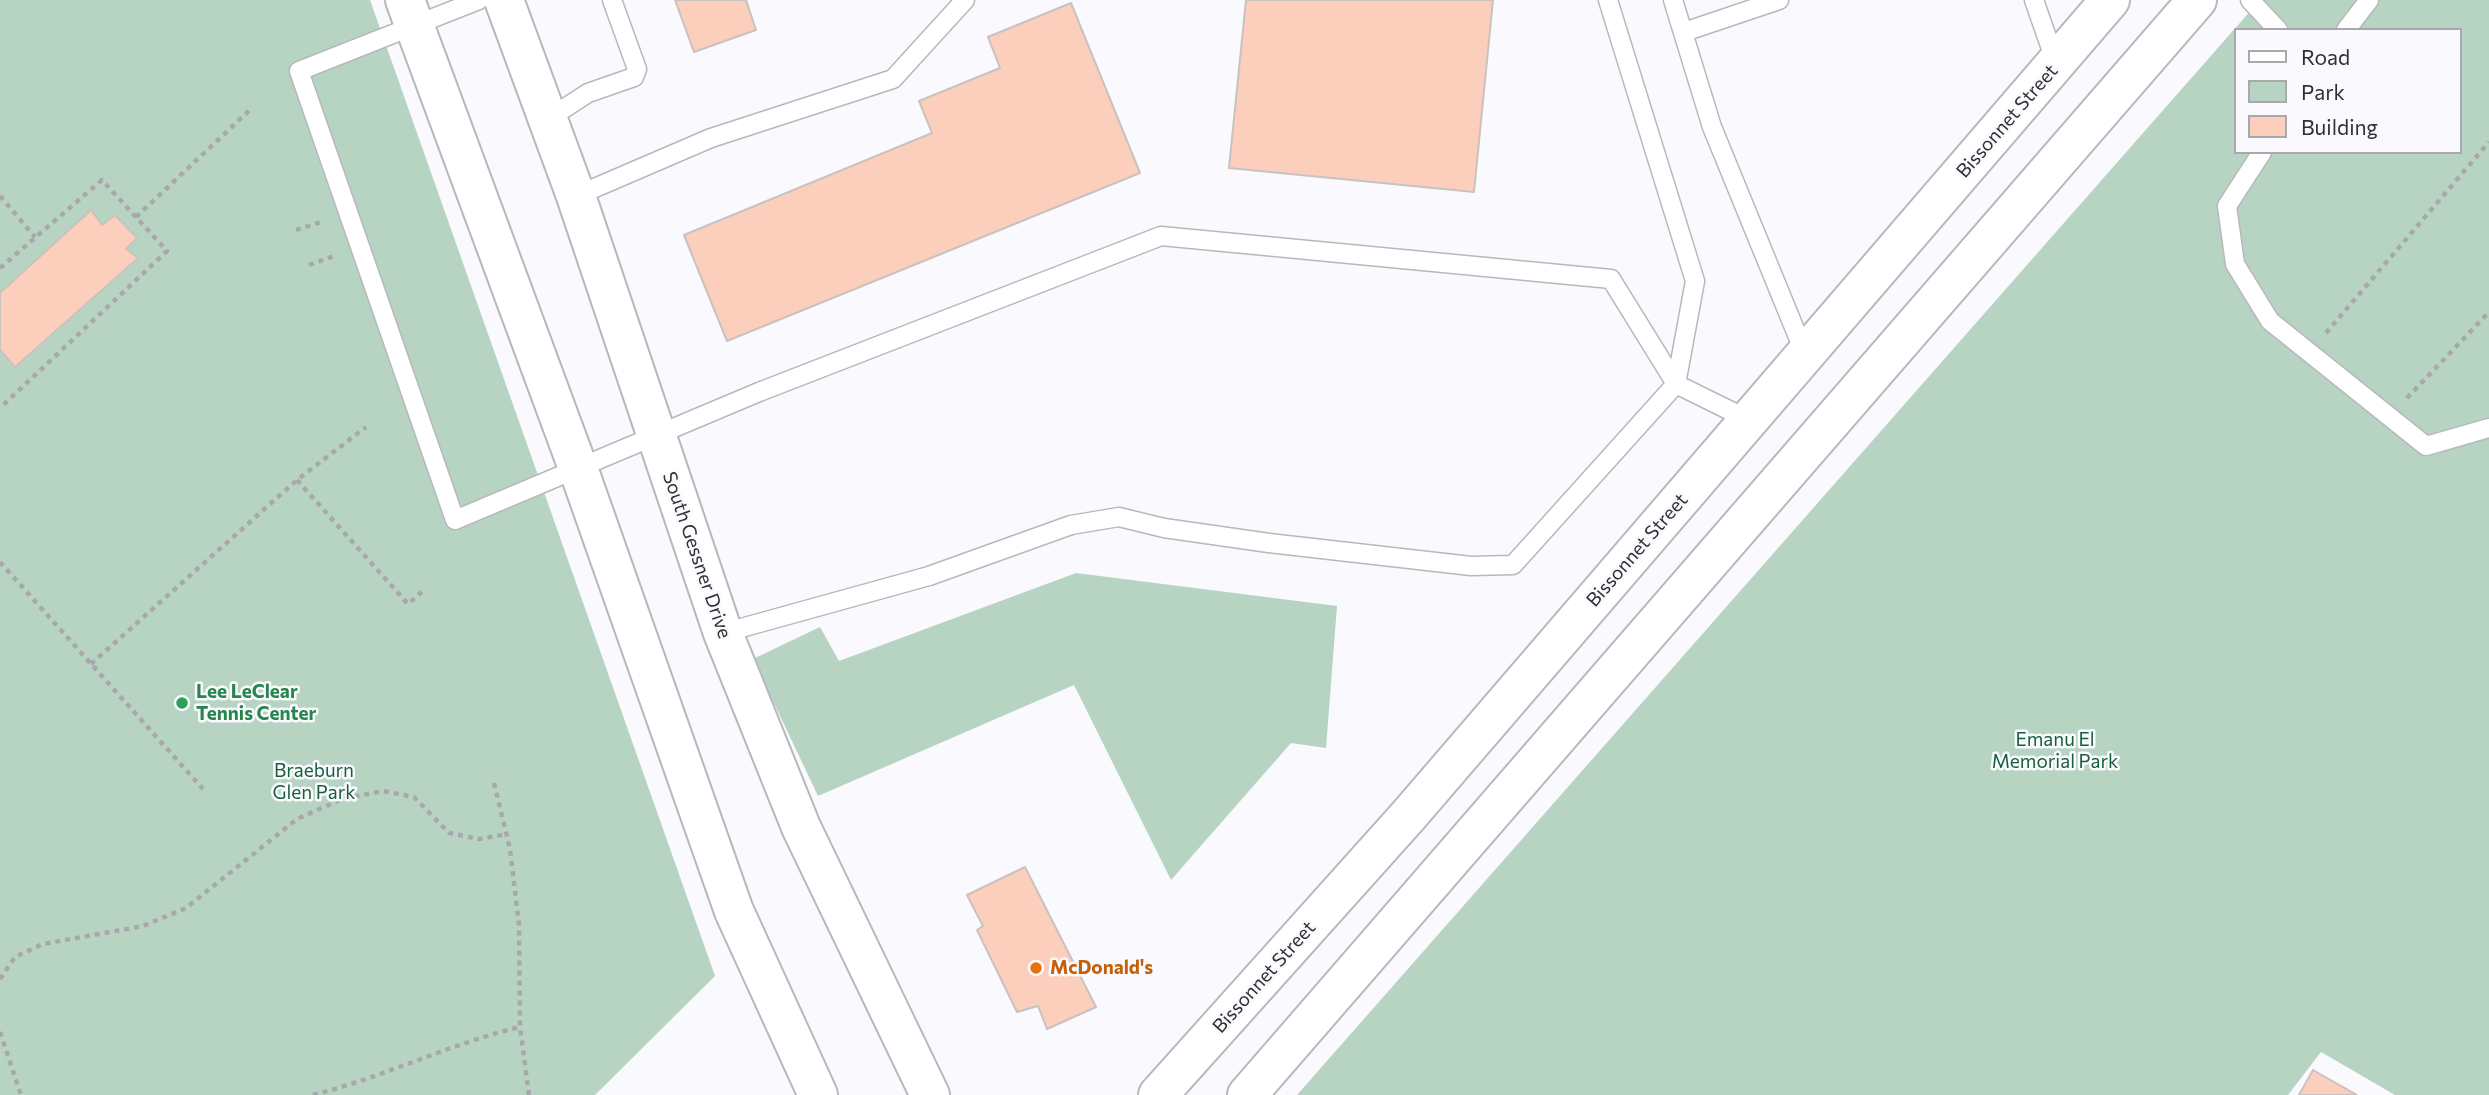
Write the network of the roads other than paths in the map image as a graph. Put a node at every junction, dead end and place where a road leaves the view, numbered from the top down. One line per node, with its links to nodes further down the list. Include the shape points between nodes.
1 (479, 0): 13 (lane)
2 (504, 0): 18 (main road, South Gessner Drive)
3 (612, 0): 18 (lane, via 637,69 634,77 588,93)
4 (965, 0): 20 (lane, via 893,79 711,138)
5 (1608, 0): 23 (lane, via 1695,281)
6 (1673, 0): 16 (lane)
7 (1779, 0): 16 (lane)
8 (2034, 0): 17 (lane)
9 (2110, 0): 17 (main road, Bissonnet Street)
10 (2197, 0): 22 (main road)
11 (2250, 0): 14 (lane)
12 (2369, 0): 15 (lane)
13 (410, 13): 27 (main road); 27 (lane, via 299,71 455,520)
14 (2276, 28)
15 (2348, 28)
16 (1684, 32): 21 (lane, via 1712,127)
17 (2056, 65): 21 (main road, Bissonnet Street)
18 (548, 119): 20 (main road, South Gessner Drive)
19 (2261, 154): 25 (lane, via 2227,206 2235,264 2270,321 2426,446)
20 (576, 196): 26 (main road, South Gessner Drive)
21 (1805, 354): 22 (main road); 24 (main road, Bissonnet Street)
22 (1879, 364): 30 (main road)
23 (1676, 384): 24 (lane); 26 (lane, via 1611,279 1161,236); 28 (lane, via 1513,565 1471,566 1269,543 1119,517 1071,525 929,576)
24 (1749, 420): 29 (main road, Bissonnet Street)
25 (2489, 428)
26 (657, 435): 27 (lane); 28 (main road, South Gessner Drive)
27 (578, 468): 31 (main road, via 734,911)
28 (723, 632): 32 (main road, South Gessner Drive, via 801,827)
29 (1409, 815): 30 (main road); 33 (main road, Bissonnet Street)
30 (1454, 856): 34 (main road)
31 (818, 1095)
32 (930, 1095)
33 (1158, 1095)
34 (1247, 1095)

